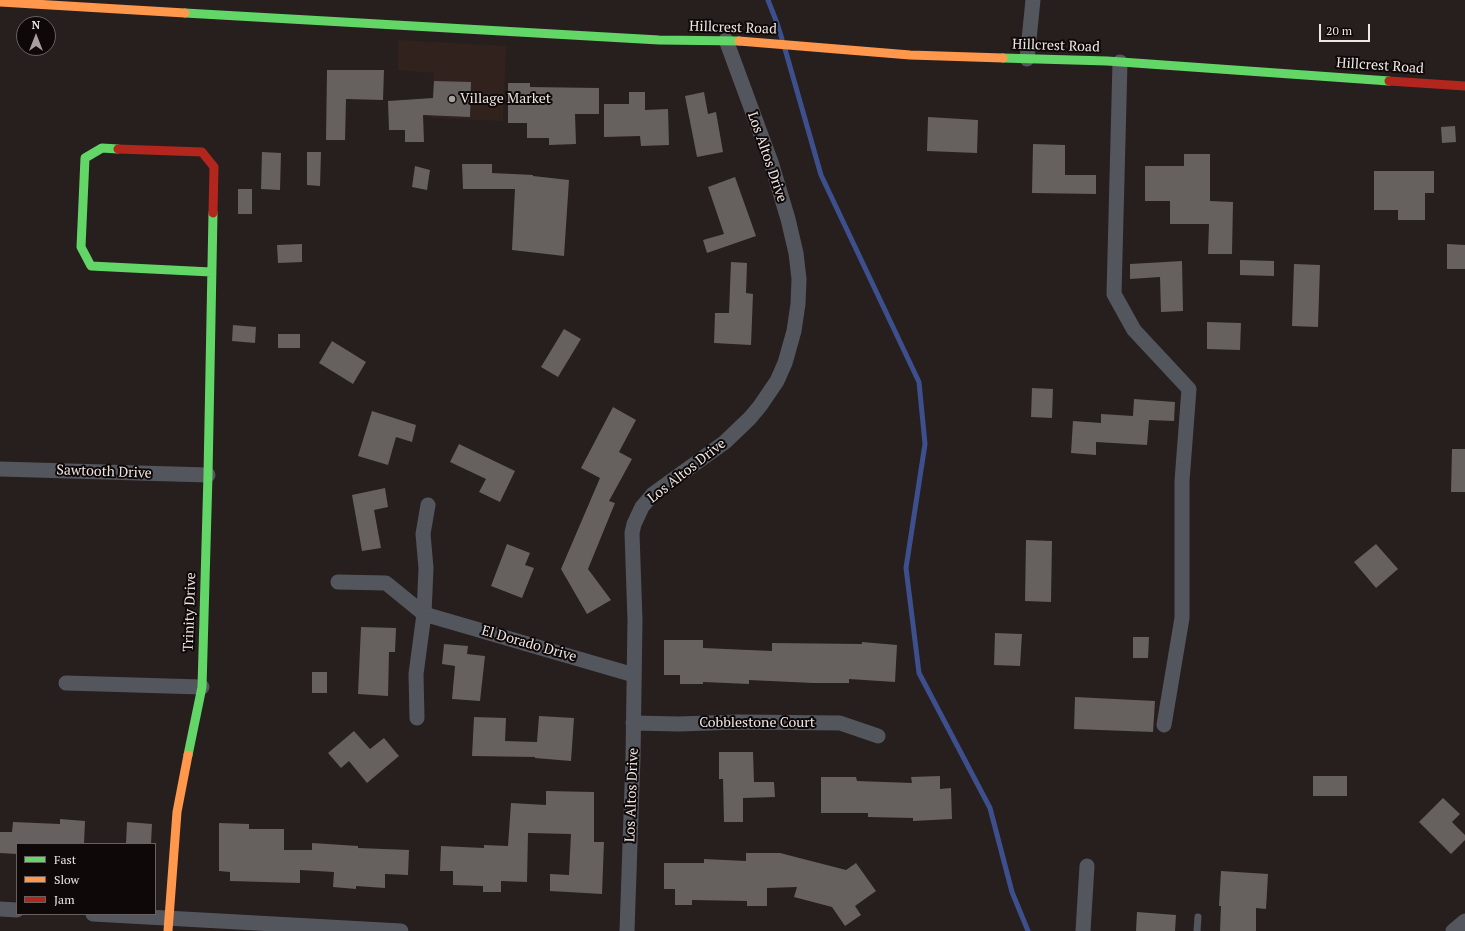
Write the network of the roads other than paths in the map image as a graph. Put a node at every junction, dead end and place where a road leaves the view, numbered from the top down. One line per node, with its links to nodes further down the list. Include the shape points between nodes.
1 (1033, 0): 4 (street)
2 (4, 2): 3 (street, Hillcrest Road, via 660,40)
3 (726, 40): 4 (street, Hillcrest Road, via 910,55); 13 (street, Los Altos Drive, via 771,162 788,219 796,253 798,304 785,363 777,381 760,406 725,442 653,494 636,516 632,533)
4 (1027, 59): 5 (street, Hillcrest Road)
5 (1120, 62): 6 (street, Hillcrest Road); 18 (street, via 1114,294 1134,330 1189,389 1182,480 1182,618)
6 (1465, 86)
7 (211, 272): 7 (street, Trinity Drive, via 214,167 202,152 102,148 85,158 82,248 90,266); 9 (street, Trinity Drive)
8 (0, 469): 9 (street, Sawtooth Drive)
9 (208, 475): 15 (street, Trinity Drive)
10 (428, 505): 12 (street, via 423,534 426,568)
11 (338, 582): 12 (street, El Dorado Drive, via 386,583)
12 (424, 614): 13 (street, El Dorado Drive); 16 (street, via 416,674)
13 (634, 675): 17 (street, Los Altos Drive)
14 (66, 684): 15 (street)
15 (202, 687): 26 (street, Trinity Drive, via 177,812)
16 (417, 718)
17 (633, 723): 19 (street, Cobblestone Court, via 840,723); 28 (street, Los Altos Drive)
18 (1164, 725)
19 (878, 736)
20 (1086, 866): 29 (street)
21 (0, 909): 22 (street)
22 (16, 910)
23 (101, 915): 26 (street)
24 (1198, 916): 30 (lane)
25 (1465, 921): 31 (street)
26 (168, 925): 27 (street)
27 (401, 931)
28 (627, 931)
29 (1083, 931)
30 (1197, 931)
31 (1453, 931)

